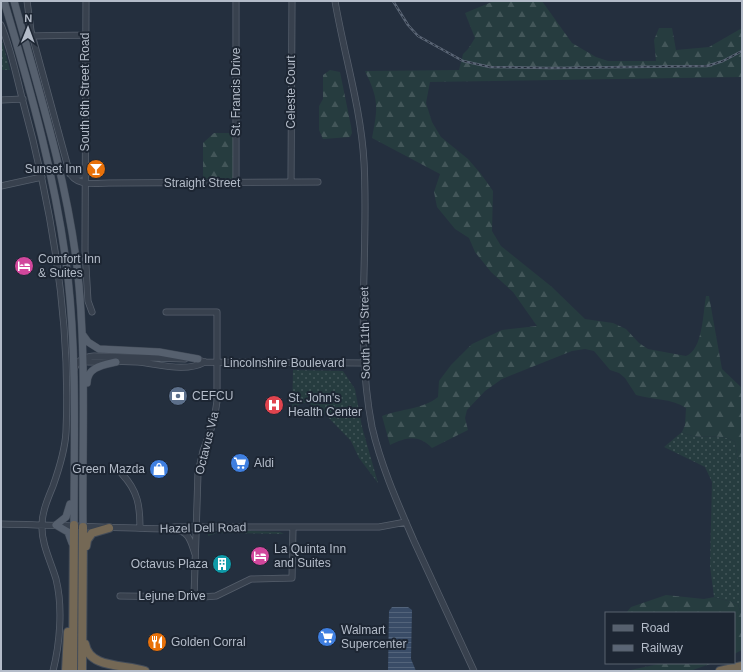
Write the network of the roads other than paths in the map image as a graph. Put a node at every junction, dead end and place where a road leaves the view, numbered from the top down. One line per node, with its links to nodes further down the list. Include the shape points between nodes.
1 (4, 1): 22 (main road, via 40,129)
2 (14, 1): 25 (main road, via 61,178 76,266)
3 (28, 1): 10 (street)
4 (86, 1): 11 (street, South 6th Street Road)
5 (236, 1): 17 (street, St. Francis Drive)
6 (292, 1): 18 (street, Celeste Court)
7 (335, 1): 30 (street, South 11th Street, via 363,148)
8 (1, 25): 9 (street)
9 (3, 34): 12 (street)
10 (32, 36): 11 (street); 15 (street)
11 (86, 36): 14 (street, South 6th Street Road)
12 (23, 99): 13 (street); 16 (street)
13 (1, 100)
14 (85, 169): 15 (street, via 80,174); 20 (street, South 6th Street Road)
15 (70, 174): 20 (street, via 77,181)
16 (42, 177): 21 (street); 37 (street, via 61,291 66,408 63,453)
17 (236, 182): 18 (street, Straight Street); 20 (street, Straight Street)
18 (291, 182): 19 (street, Straight Street)
19 (318, 182)
20 (85, 183): 23 (street, South 6th Street Road, via 86,264 89,305)
21 (1, 186)
22 (63, 241): 26 (main road, via 71,266 77,346); 31 (main road, via 70,294)
23 (92, 312)
24 (166, 312): 29 (street, Octavus Via, via 217,312)
25 (82, 327): 26 (main road); 27 (main road, via 86,339 99,349 142,350)
26 (84, 358): 27 (street, Lincolnshire Boulevard, via 118,356); 28 (street, Lincolnshire Boulevard, via 88,362); 31 (street, via 78,362); 32 (main road)
27 (201, 361): 28 (street, Lincolnshire Boulevard, via 197,366); 29 (street, Lincolnshire Boulevard)
28 (116, 362): 32 (main road, via 95,368 89,374 87,442)
29 (218, 362): 30 (street, Lincolnshire Boulevard); 41 (street, Octavus Via, via 216,414 198,473)
30 (364, 363): 35 (street, South 11th Street, via 368,403 378,447)
31 (74, 371): 33 (main road)
32 (84, 457): 40 (main road)
33 (74, 464): 38 (main road, via 69,511); 39 (main road); 40 (main road, via 78,480 78,516)
34 (122, 474): 44 (street, via 137,497)
35 (406, 522): 42 (street, Hazel Dell Road, via 379,527); 59 (street, South 11th Street)
36 (1, 524): 37 (street, Hazel Dell Road)
37 (42, 525): 38 (street, Hazel Dell Road); 54 (street, via 59,600)
38 (56, 525): 39 (street, Hazel Dell Road); 46 (main road, via 68,532)
39 (74, 525): 40 (street, Hazel Dell Road); 46 (highway); 48 (highway, via 78,531 80,575)
40 (83, 527): 43 (street, Hazel Dell Road); 48 (highway)
41 (198, 527): 42 (street, Hazel Dell Road); 45 (street, Hazel Dell Road); 47 (street, Octavus Via)
42 (293, 527): 51 (street, Lejune Drive, via 292,578 251,579 216,596)
43 (109, 528): 44 (street, Hazel Dell Road); 48 (highway, via 98,530 89,536 86,543 86,575)
44 (140, 528): 45 (street, Hazel Dell Road)
45 (170, 529): 47 (street, via 187,534)
46 (73, 547): 49 (highway)
47 (196, 556): 51 (street, Octavus Via)
48 (83, 583): 52 (highway)
49 (73, 588): 55 (highway, via 69,610); 56 (highway)
50 (120, 596): 51 (street, Lejune Drive)
51 (194, 597)
52 (82, 632): 57 (highway); 58 (highway, via 86,650 94,659)
53 (742, 666): 60 (highway)
54 (53, 671)
55 (66, 671)
56 (73, 671)
57 (82, 671)
58 (145, 671)
59 (474, 671)
60 (720, 671)

